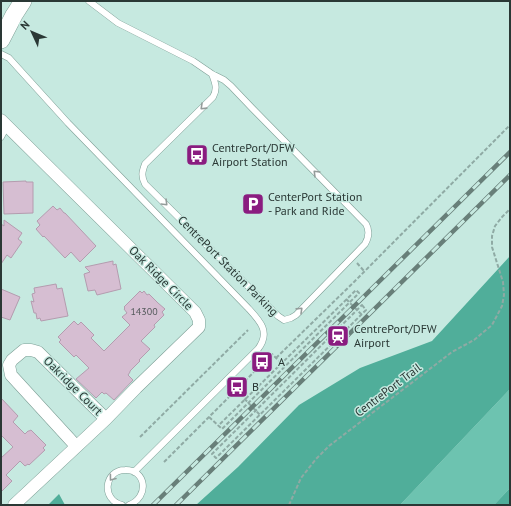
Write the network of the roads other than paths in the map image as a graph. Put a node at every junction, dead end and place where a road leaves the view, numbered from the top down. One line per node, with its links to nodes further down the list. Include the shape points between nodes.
1 (23, 1): 3 (street)
2 (89, 1): 5 (lane, CentrePort Station Parking, via 118,23 187,58)
3 (1, 40)
4 (1, 54): 10 (lane, via 9,58 262,325 264,336 258,349)
5 (212, 74): 5 (lane, CentrePort Station Parking, one-way to 5, via 216,86 213,97 145,164 142,178 145,184 278,316 284,320 291,318 365,244 369,229 231,86)
6 (4, 123): 7 (lane); 8 (street, Oak Ridge Circle, via 195,312 200,320 199,327)
7 (1, 137)
8 (106, 419): 9 (street, Oak Ridge Circle); 9 (street, Oakridge Court, via 38,352 24,350 12,360 12,375)
9 (76, 446): 11 (street, Oak Ridge Circle)
10 (134, 472): 12 (lane, one-way to 12, via 118,471 108,483 109,496); 13 (lane, via 142,481 143,493 136,502)
11 (14, 505)
12 (122, 505)
13 (129, 505)

